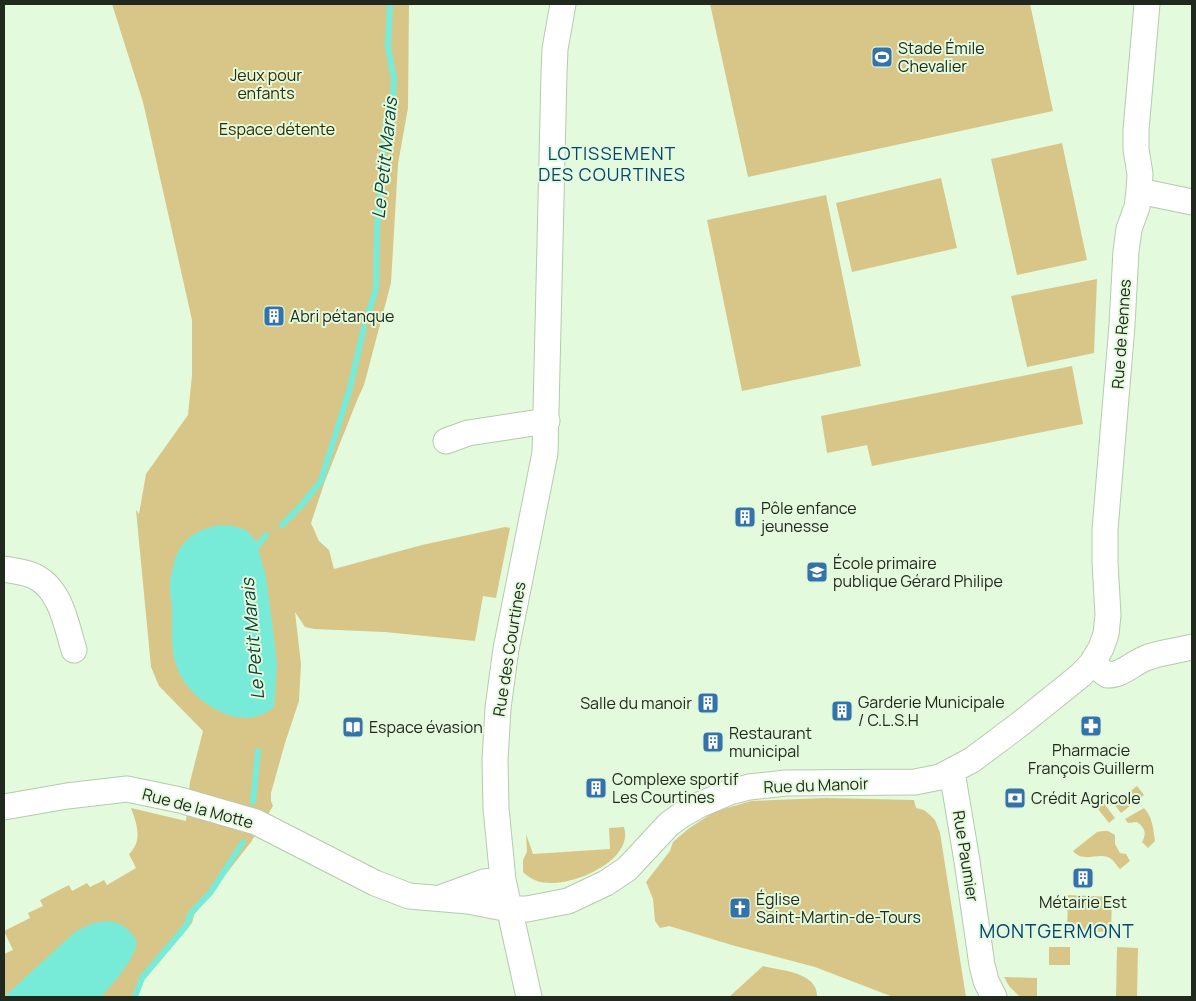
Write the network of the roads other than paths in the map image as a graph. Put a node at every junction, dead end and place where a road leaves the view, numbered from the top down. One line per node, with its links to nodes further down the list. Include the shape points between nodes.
1 (563, 4): 5 (street, Rue des Courtines, via 555,49)
2 (1146, 4): 3 (street, Rue de Rennes, via 1136,149)
3 (1139, 191): 4 (street); 10 (street, Rue de Rennes, via 1126,251 1107,512 1108,614 1106,634)
4 (1192, 202)
5 (546, 421): 6 (street, via 468,433); 13 (street, Rue des Courtines, via 539,490 506,649 498,708 496,808)
6 (446, 441)
7 (4, 570): 9 (street, via 32,575 51,589 62,611)
8 (1192, 647): 10 (street, via 1148,657 1113,676 1106,676)
9 (74, 650)
10 (1092, 663): 11 (street, Rue du Manoir, via 1081,676 1020,724)
11 (952, 772): 15 (street, Rue du Manoir, via 915,782 786,783 730,792 699,805 669,824 627,868 599,887 568,901 527,909); 17 (street, Rue Paumier, via 982,965)
12 (4, 807): 14 (street, Rue de la Motte, via 75,794 127,789 180,800 256,822 375,883 409,896)
13 (503, 880): 14 (street, Rue de la Motte, via 466,887); 15 (street, Rue des Courtines)
14 (438, 899): 15 (street, Rue de la Motte)
15 (509, 908): 16 (street, Rue des Courtines)
16 (529, 997)
17 (994, 997)

